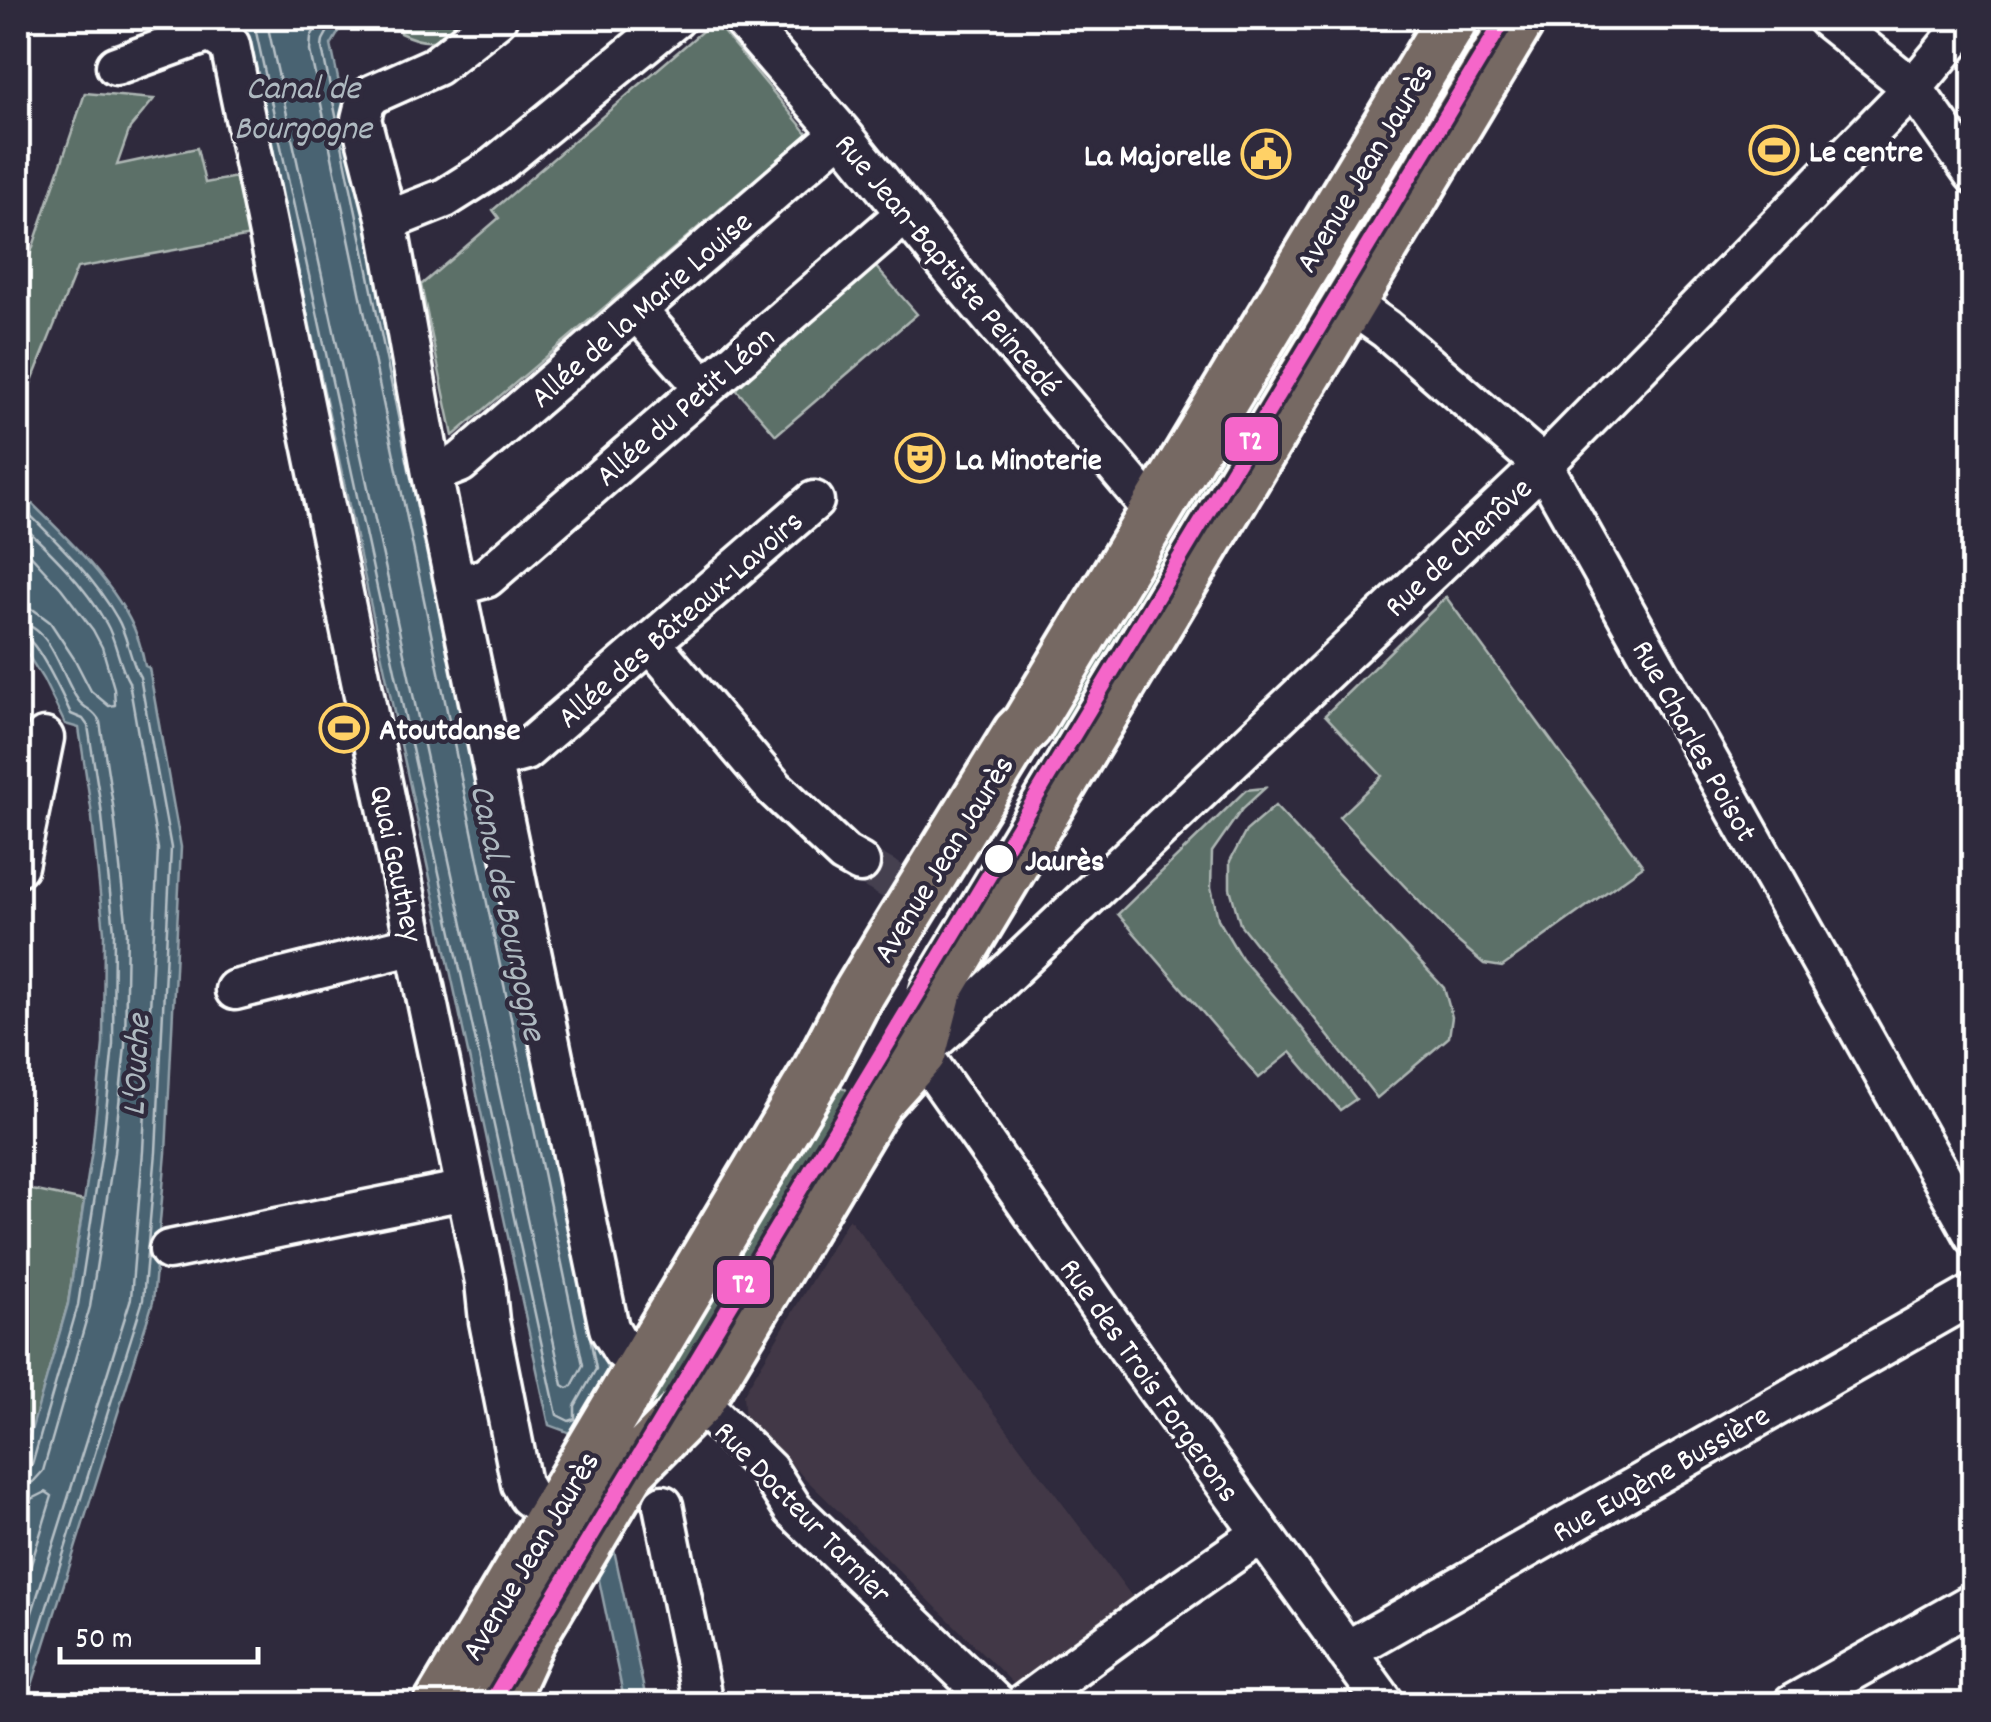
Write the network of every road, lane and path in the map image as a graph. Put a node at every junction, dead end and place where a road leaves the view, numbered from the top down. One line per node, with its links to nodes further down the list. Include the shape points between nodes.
1 (497, 18): 14 (street, via 436,66 365,103 361,119)
2 (676, 18): 14 (street, via 494,167 445,198)
3 (1453, 18): 21 (main road, Avenue Jean Jaurès)
4 (1520, 18): 15 (main road, Avenue Jean Jaurès)
5 (1826, 18): 10 (street)
6 (1971, 18): 10 (street, Rue de Chenôve)
7 (757, 23): 11 (street, Rue Jean-Baptiste Peincedé)
8 (209, 25): 9 (street, Quai Gauthey); 28 (street, Quai Gauthey, via 230,45)
9 (116, 66)
10 (1913, 88): 12 (street); 18 (street, Rue de Chenôve)
11 (841, 133): 13 (street, Rue Jean-Baptiste Peincedé); 16 (street, Allée de la Marie Louise)
12 (1974, 174)
13 (906, 212): 17 (street, Allée du Petit Léon); 21 (street, Rue Jean-Baptiste Peincedé)
14 (386, 221): 19 (street)
15 (1349, 303): 18 (street, Rue Charles Poisot); 31 (main road, Avenue Jean Jaurès, via 937,990)
16 (636, 312): 17 (street); 19 (street, Allée de la Marie Louise, via 460,463)
17 (704, 387): 22 (street, Allée du Petit Léon, via 486,578)
18 (1543, 465): 31 (street, Rue de Chenôve); 33 (street, Rue Charles Poisot)
19 (432, 474): 22 (street)
20 (814, 501): 23 (street, Allée des Bâteaux-Lavoirs)
21 (1157, 509): 30 (main road, Avenue Jean Jaurès, via 1026,725 908,890)
22 (456, 586): 25 (street)
23 (651, 643): 25 (street, Allée des Bâteaux-Lavoirs, via 525,750); 26 (street, via 775,789)
24 (44, 738): 27 (street)
25 (492, 760): 36 (street, via 610,1328)
26 (860, 863)
27 (18, 866)
28 (415, 945): 29 (street); 32 (street, Quai Gauthey)
29 (235, 990)
30 (855, 1000): 31 (main road, via 898,1026); 36 (main road, Avenue Jean Jaurès)
31 (921, 1052): 37 (main road, Avenue Jean Jaurès, via 877,1101); 40 (street, Rue des Trois Forgerons)
32 (465, 1190): 34 (street); 39 (street, Quai Gauthey, via 521,1484)
33 (1974, 1234)
34 (169, 1250)
35 (1974, 1294): 42 (street, Rue Eugène Bussière)
36 (642, 1366): 39 (main road, Avenue Jean Jaurès)
37 (698, 1401): 44 (main road, Avenue Jean Jaurès, via 631,1468 528,1641); 46 (street, Rue Docteur Tarnier, via 768,1470 793,1510)
38 (663, 1505): 45 (street)
39 (553, 1515): 43 (main road, Avenue Jean Jaurès)
40 (1261, 1534): 42 (street, Rue des Trois Forgerons); 47 (street)
41 (1974, 1602): 49 (street)
42 (1346, 1651): 48 (street, Rue des Trois Forgerons)
43 (440, 1704)
44 (499, 1704)
45 (703, 1704)
46 (996, 1704)
47 (1024, 1704)
48 (1385, 1704)
49 (1793, 1704)

